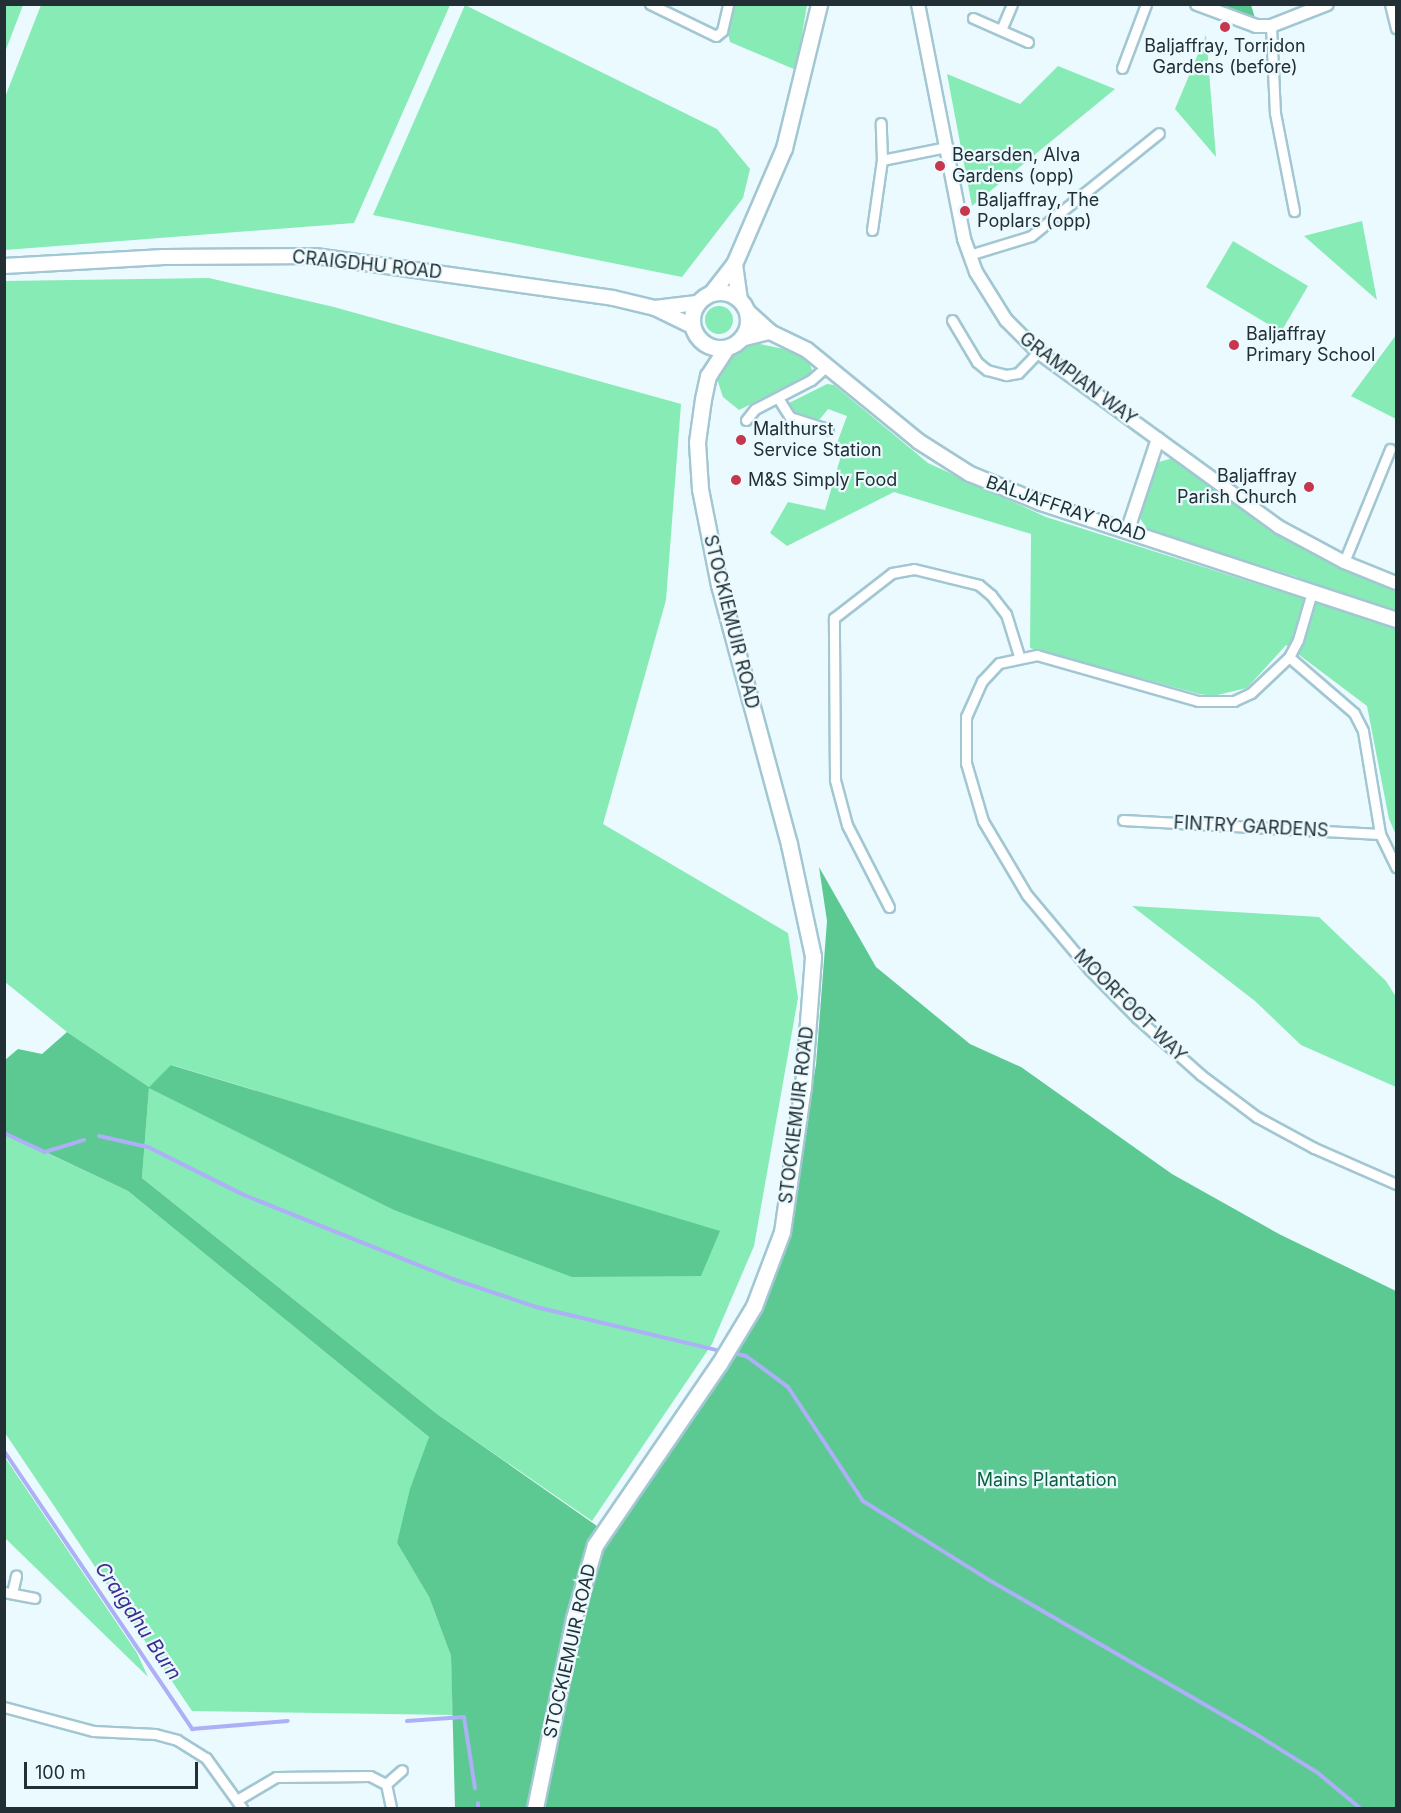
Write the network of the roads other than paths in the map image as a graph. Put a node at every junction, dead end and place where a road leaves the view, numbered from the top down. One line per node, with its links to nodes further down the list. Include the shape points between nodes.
1 (650, 4): 2 (street, via 716,36 722,31)
2 (728, 4)
3 (819, 4): 23 (main road, via 784,148)
4 (918, 4): 18 (street, GRAMPIAN WAY)
5 (1012, 4): 13 (street)
6 (1146, 4): 15 (street)
7 (1197, 4): 11 (street, via 1238,22)
8 (1327, 4): 11 (street)
9 (1390, 4): 12 (street)
10 (973, 18): 13 (street)
11 (1271, 26): 20 (street, via 1275,113)
12 (1396, 28)
13 (1001, 30): 14 (street)
14 (1028, 42)
15 (1122, 69)
16 (881, 123): 19 (street)
17 (1159, 133): 22 (street, via 1031,236)
18 (946, 147): 19 (street); 22 (street, GRAMPIAN WAY)
19 (882, 160): 21 (street)
20 (1294, 211)
21 (872, 230)
22 (969, 255): 35 (street, GRAMPIAN WAY, via 1006,320)
23 (734, 264): 25 (main road); 27 (main road)
24 (4, 266): 28 (main road, CRAIGDHU ROAD, via 315,256)
25 (712, 292): 26 (main road); 27 (main road, via 731,293)
26 (697, 303): 28 (main road, CRAIGDHU ROAD); 30 (main road)
27 (743, 305): 31 (main road, BALJAFFRAY ROAD); 32 (main road, via 748,326)
28 (655, 308): 30 (main road, CRAIGDHU ROAD)
29 (952, 320): 35 (street, via 977,362 987,370 1006,375 1018,373)
30 (692, 326): 33 (main road)
31 (770, 332): 32 (main road); 36 (main road, BALJAFFRAY ROAD, via 796,342)
32 (741, 339): 34 (main road)
33 (703, 343): 34 (main road); 37 (main road, STOCKIEMUIR ROAD)
34 (726, 348): 37 (main road, STOCKIEMUIR ROAD)
35 (1038, 352): 41 (street, GRAMPIAN WAY)
36 (827, 366): 38 (street); 43 (main road, BALJAFFRAY ROAD, via 902,429 970,474)
37 (708, 376): 63 (main road, STOCKIEMUIR ROAD, via 697,442 700,489 719,585 789,844 813,956 803,1087 782,1232 754,1306 595,1545 574,1618)
38 (778, 398): 39 (street, via 755,409); 40 (street, via 790,417)
39 (746, 420)
40 (828, 429)
41 (1158, 439): 43 (street); 44 (street, GRAMPIAN WAY, via 1279,527)
42 (1390, 449): 44 (street)
43 (1127, 532): 46 (main road, BALJAFFRAY ROAD)
44 (1344, 562): 45 (street, GRAMPIAN WAY)
45 (1396, 582)
46 (1312, 592): 47 (main road, BALJAFFRAY ROAD); 49 (street, via 1298,640)
47 (1396, 620)
48 (1019, 656): 49 (street, via 1037,655 1216,703 1251,693); 53 (street, via 1006,614 979,585 914,569 892,573 834,618 835,780 847,825); 54 (street, MOORFOOT WAY, via 999,663 982,681 966,717 966,763 983,821 1028,895 1090,970 1201,1075 1257,1117 1314,1148)
49 (1288, 657): 51 (street, via 1354,713 1363,731)
50 (1123, 820): 51 (street, FINTRY GARDENS)
51 (1380, 834): 52 (street)
52 (1396, 867)
53 (888, 907)
54 (1396, 1184)
55 (16, 1575): 56 (street)
56 (8, 1593): 57 (street)
57 (34, 1598)
58 (4, 1707): 61 (street, via 93,1731 155,1734 177,1740 206,1758)
59 (402, 1770): 60 (street)
60 (386, 1784): 61 (street, via 370,1776 287,1776 260,1784); 62 (street, via 391,1792)
61 (239, 1804)
62 (391, 1809)
63 (535, 1809)

